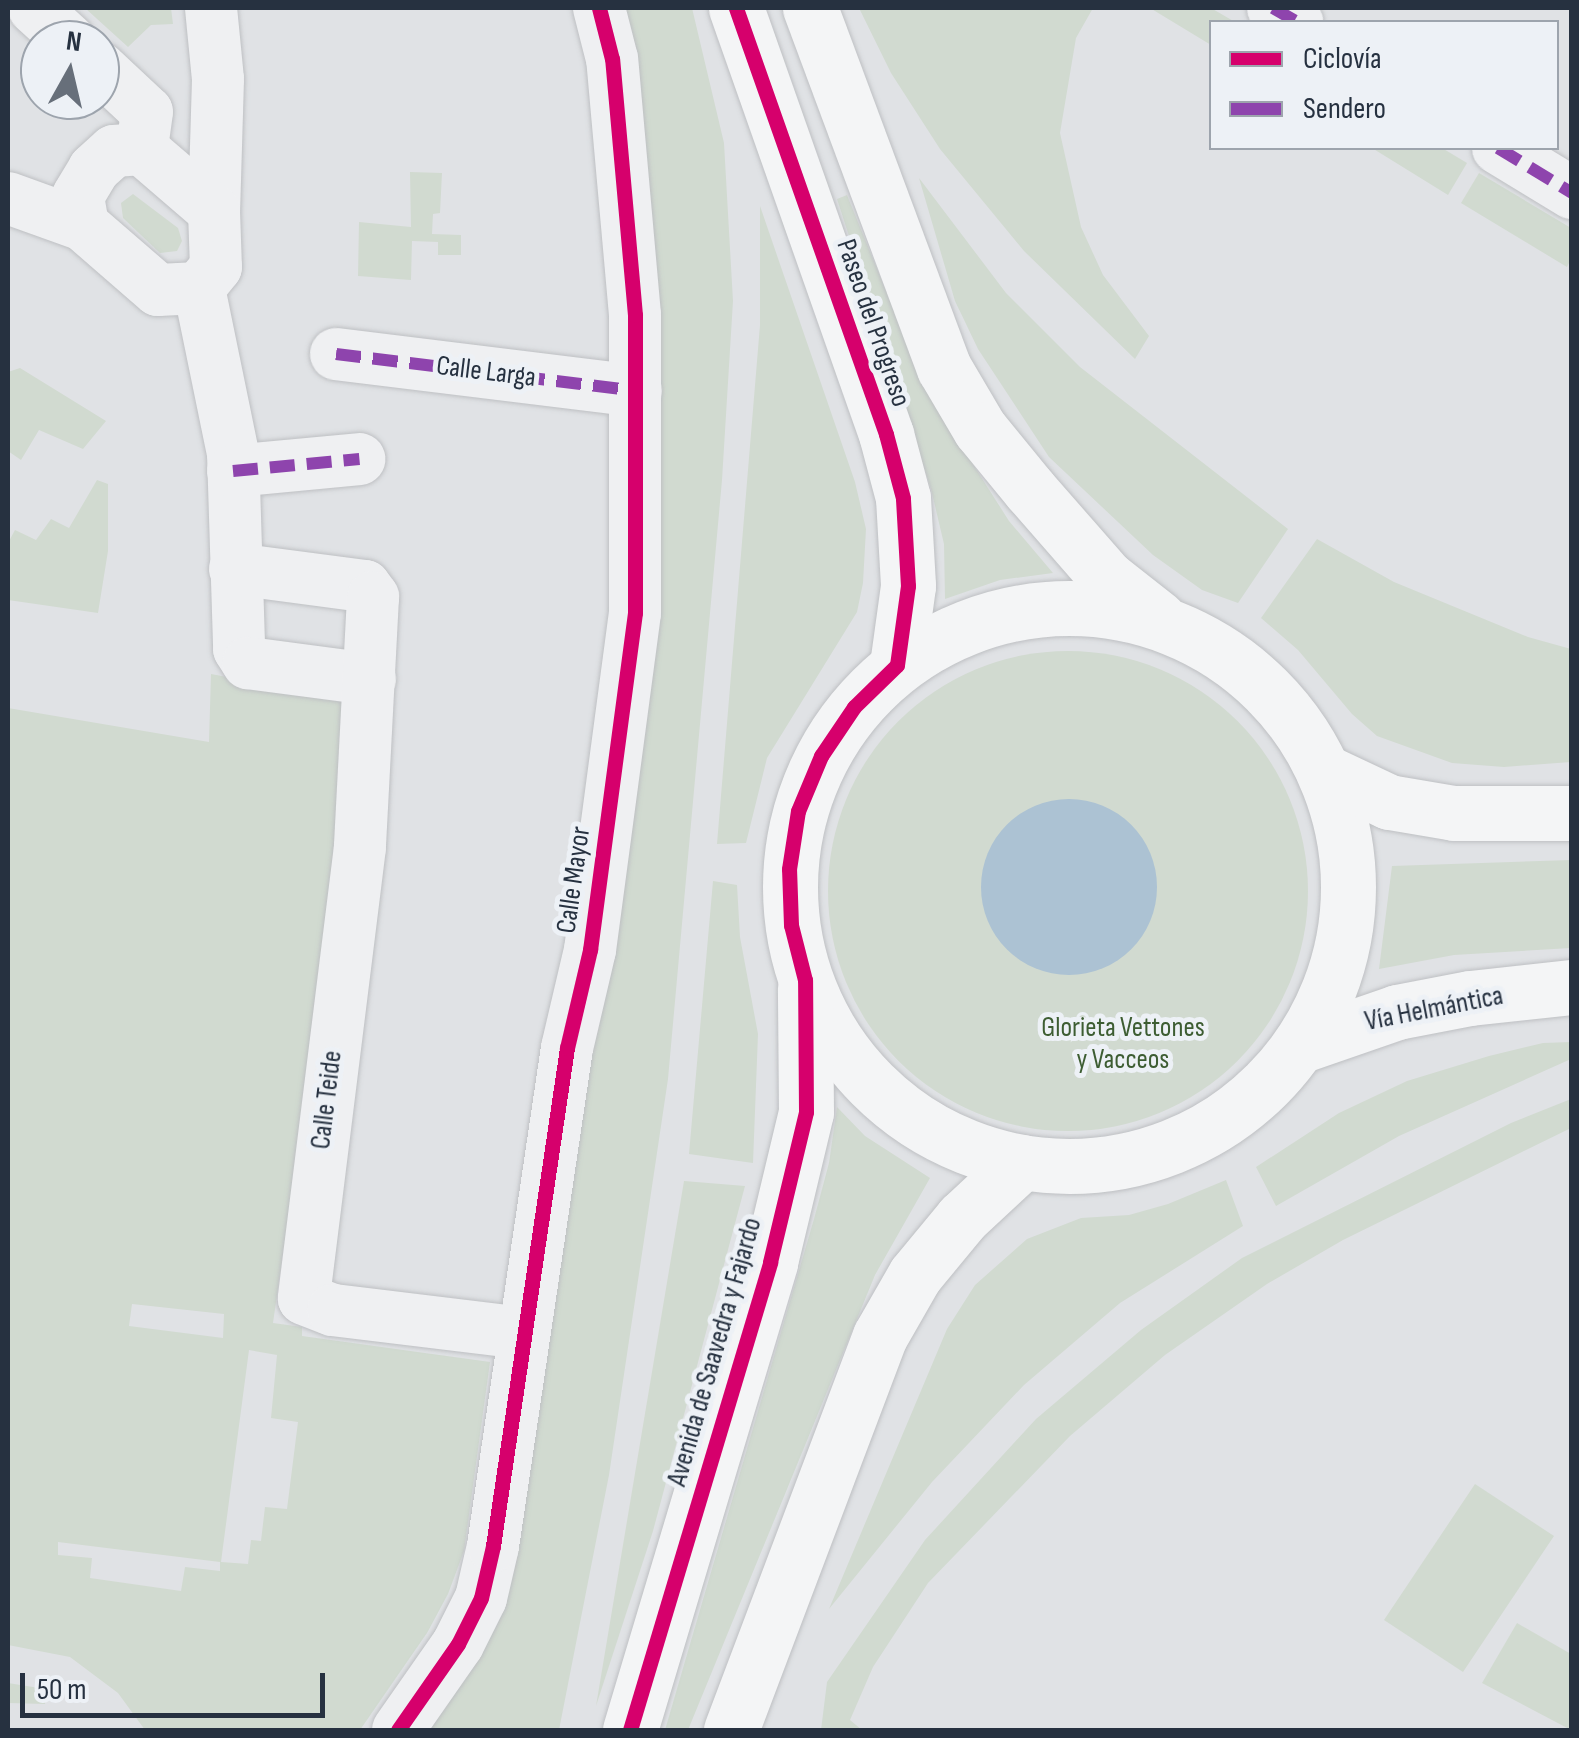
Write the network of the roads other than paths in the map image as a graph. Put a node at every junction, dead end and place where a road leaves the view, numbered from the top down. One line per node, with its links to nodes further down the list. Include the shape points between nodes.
1 (211, 8): 5 (street)
2 (599, 8): 15 (street, Calle Mayor, via 612,59 626,196)
3 (736, 8): 20 (highway, Paseo del Progreso, via 903,498 908,586)
4 (810, 8): 19 (highway, Paseo del Progreso, via 944,368 980,428 1043,504 1107,578)
5 (218, 79): 7 (street, via 197,104); 11 (street)
6 (120, 96): 7 (street)
7 (144, 130): 11 (street); 12 (street, via 94,169 78,196)
8 (1501, 150): 9 (street)
9 (1572, 193)
10 (8, 198): 12 (street)
11 (214, 211): 13 (street, via 216,267)
12 (83, 225): 13 (street, via 158,290)
13 (200, 288): 17 (street)
14 (336, 354): 15 (street, Calle Larga)
15 (636, 390): 28 (street, Calle Mayor, via 635,613 590,950 567,1048)
16 (359, 459): 17 (street)
17 (233, 471): 18 (street)
18 (235, 569): 21 (street, via 239,649 248,663); 21 (street, Calle Teide, via 365,586 373,597)
19 (1164, 623): 20 (highway, via 1095,608 1025,610 957,630); 22 (highway, via 1225,654 1266,687)
20 (896, 666): 24 (highway, via 854,706 821,756 798,811 789,869 791,925)
21 (370, 680): 28 (street, Calle Teide, via 360,847 304,1299 333,1310)
22 (1325, 772): 23 (highway, via 1389,802 1454,813); 26 (highway, via 1348,864 1340,959)
23 (1572, 813)
24 (805, 980): 27 (highway, via 839,1046 889,1100 952,1140); 31 (highway, Avenida de Saavedra y Fajardo, via 806,1112 765,1278)
25 (1572, 987): 26 (highway, Vía Helmántica, via 1397,1012)
26 (1299, 1046): 27 (highway, via 1224,1122 1173,1150 1070,1167)
27 (1022, 1162): 29 (highway, via 962,1218 915,1275 880,1336)
28 (523, 1333): 30 (street, Calle Mayor, via 481,1598 458,1644)
29 (751, 1670): 32 (street); 33 (highway)
30 (398, 1730)
31 (630, 1730)
32 (712, 1730)
33 (731, 1730)

